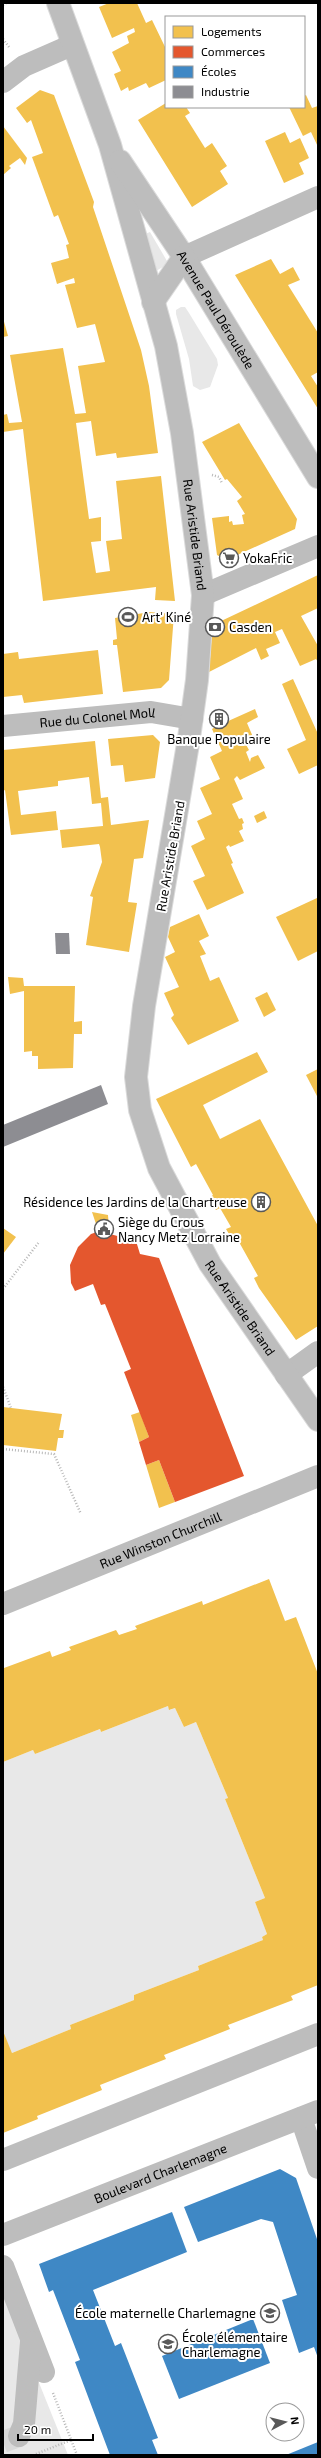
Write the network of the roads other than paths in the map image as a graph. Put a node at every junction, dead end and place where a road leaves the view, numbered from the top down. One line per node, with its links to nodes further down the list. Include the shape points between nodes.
1 (58, 3): 2 (main road, Avenue Paul Déroulède)
2 (72, 45): 3 (main road, via 24,66); 4 (main road, Avenue Paul Déroulède)
3 (3, 82)
4 (110, 145): 6 (main road, Avenue Paul Déroulède); 7 (main road, Avenue Paul Déroulède)
5 (318, 197): 6 (main road)
6 (184, 257): 7 (main road); 8 (main road, Avenue Paul Déroulède)
7 (154, 302): 10 (main road, Rue Aristide Briand, via 177,398)
8 (318, 477)
9 (318, 546): 10 (main road)
10 (203, 595): 11 (main road, Rue Aristide Briand)
11 (192, 720): 12 (main road, Rue du Colonel Moll, via 152,712); 14 (main road, Rue Aristide Briand, via 144,1006 136,1077 137,1090 145,1128 159,1168 210,1264)
12 (3, 726)
13 (318, 1352): 14 (main road)
14 (286, 1375): 15 (main road, Rue Aristide Briand)
15 (318, 1420)
16 (318, 1476): 17 (main road, Rue Winston Churchill)
17 (3, 1604)
18 (318, 2034): 20 (main road)
19 (310, 2115): 21 (main road); 22 (main road, Boulevard Charlemagne)
20 (3, 2160)
21 (318, 2168)
22 (3, 2235)
23 (3, 2266): 24 (main road)
24 (31, 2338): 25 (main road); 26 (main road, via 24,2424)
25 (44, 2372)
26 (18, 2436)

